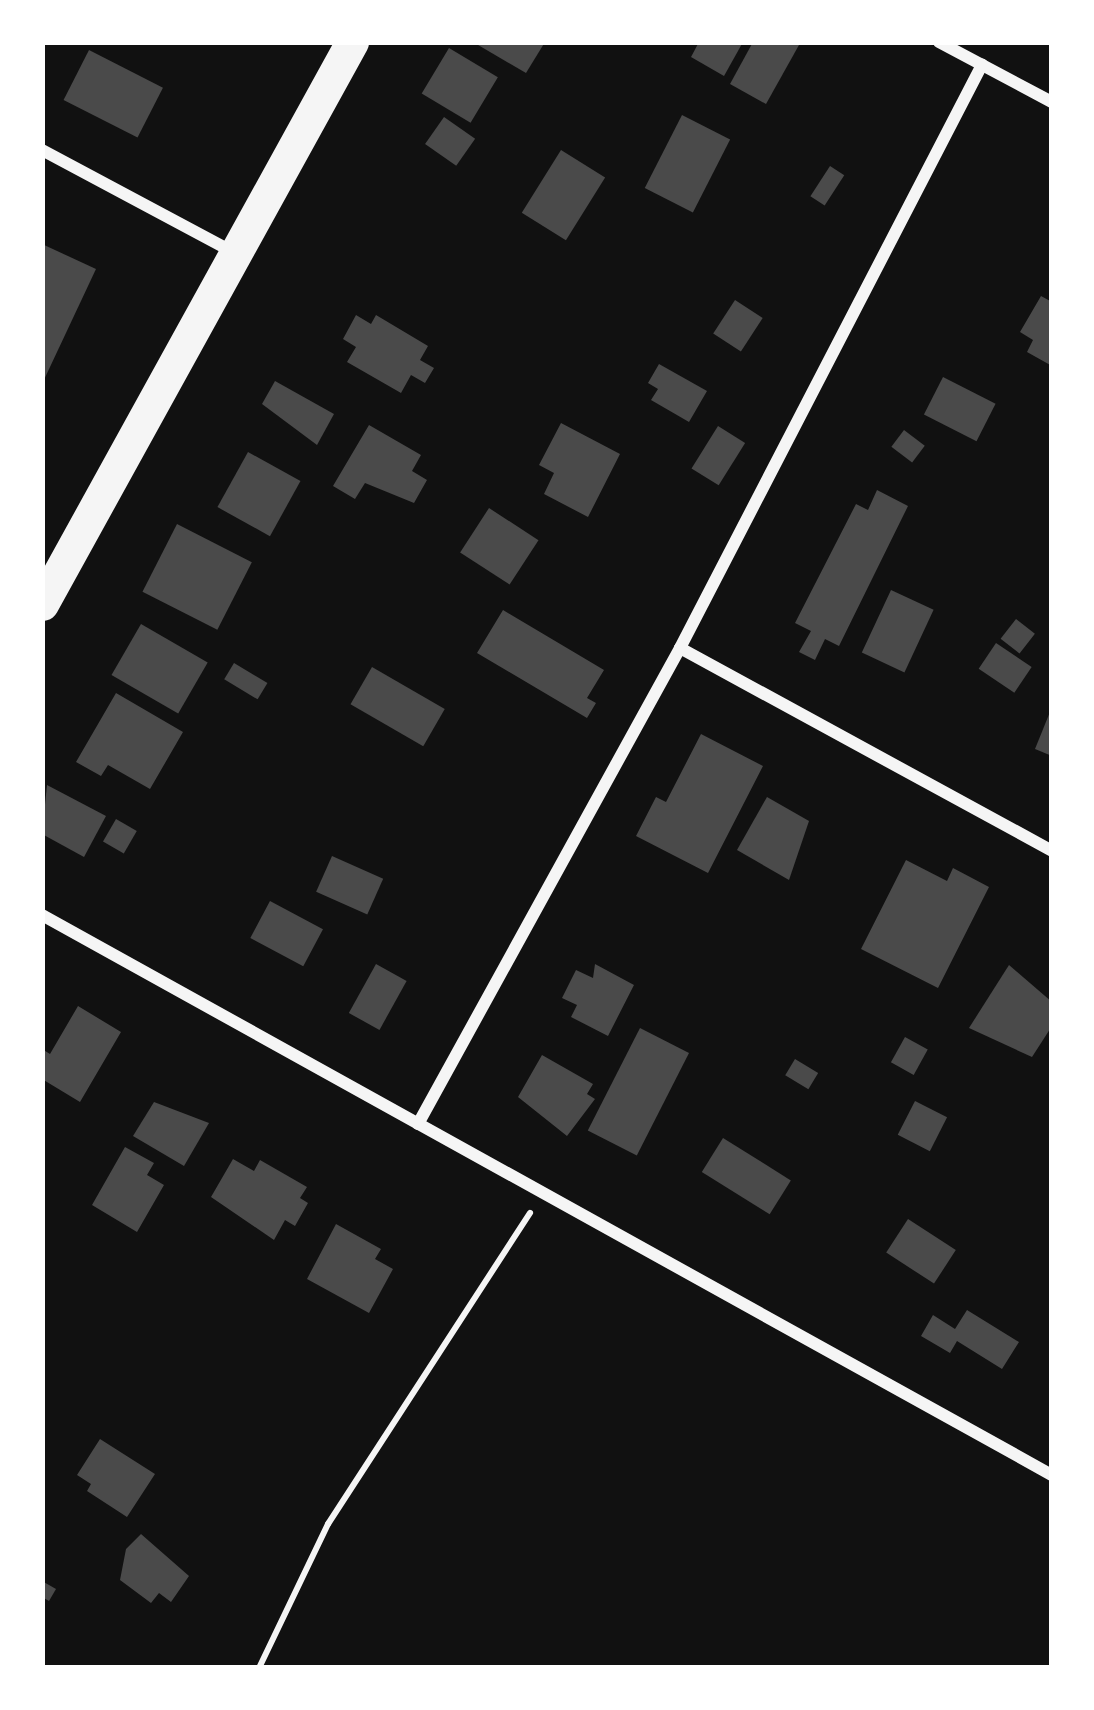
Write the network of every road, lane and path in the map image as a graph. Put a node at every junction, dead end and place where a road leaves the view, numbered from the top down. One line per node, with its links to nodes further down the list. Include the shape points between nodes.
1 (352, 42): 6 (highway)
2 (939, 42): 3 (street)
3 (982, 65): 4 (street); 8 (street)
4 (1052, 102)
5 (42, 150): 6 (street)
6 (234, 253): 7 (highway)
7 (42, 604)
8 (680, 648): 9 (street); 11 (street)
9 (1052, 851)
10 (42, 915): 11 (street)
11 (418, 1124): 12 (street)
12 (542, 1193): 13 (street); 14 (path, via 328,1524)
13 (1052, 1474)
14 (259, 1668)

